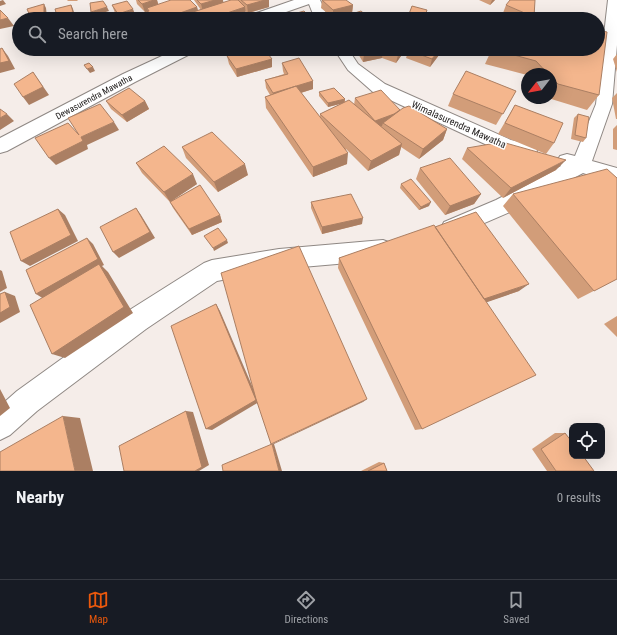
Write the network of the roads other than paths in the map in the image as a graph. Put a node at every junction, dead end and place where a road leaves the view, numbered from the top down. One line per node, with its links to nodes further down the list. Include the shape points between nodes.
1 (307, 0): 4 (street)
2 (314, 0): 5 (street)
3 (614, 0): 9 (street, via 604,104 608,117)
4 (273, 12)
5 (319, 12)
6 (175, 56): 8 (street, Dewasurendra Mawatha)
7 (346, 56): 9 (street, Wimalasurendra Mawatha, via 354,67 379,88 507,146)
8 (0, 146)
9 (581, 165): 10 (street, Wimalasurendra Mawatha); 11 (street, via 469,222)
10 (617, 176)
11 (434, 234)
12 (399, 245): 13 (street, via 378,251 279,259 212,271 137,320 27,401)
13 (0, 425)

